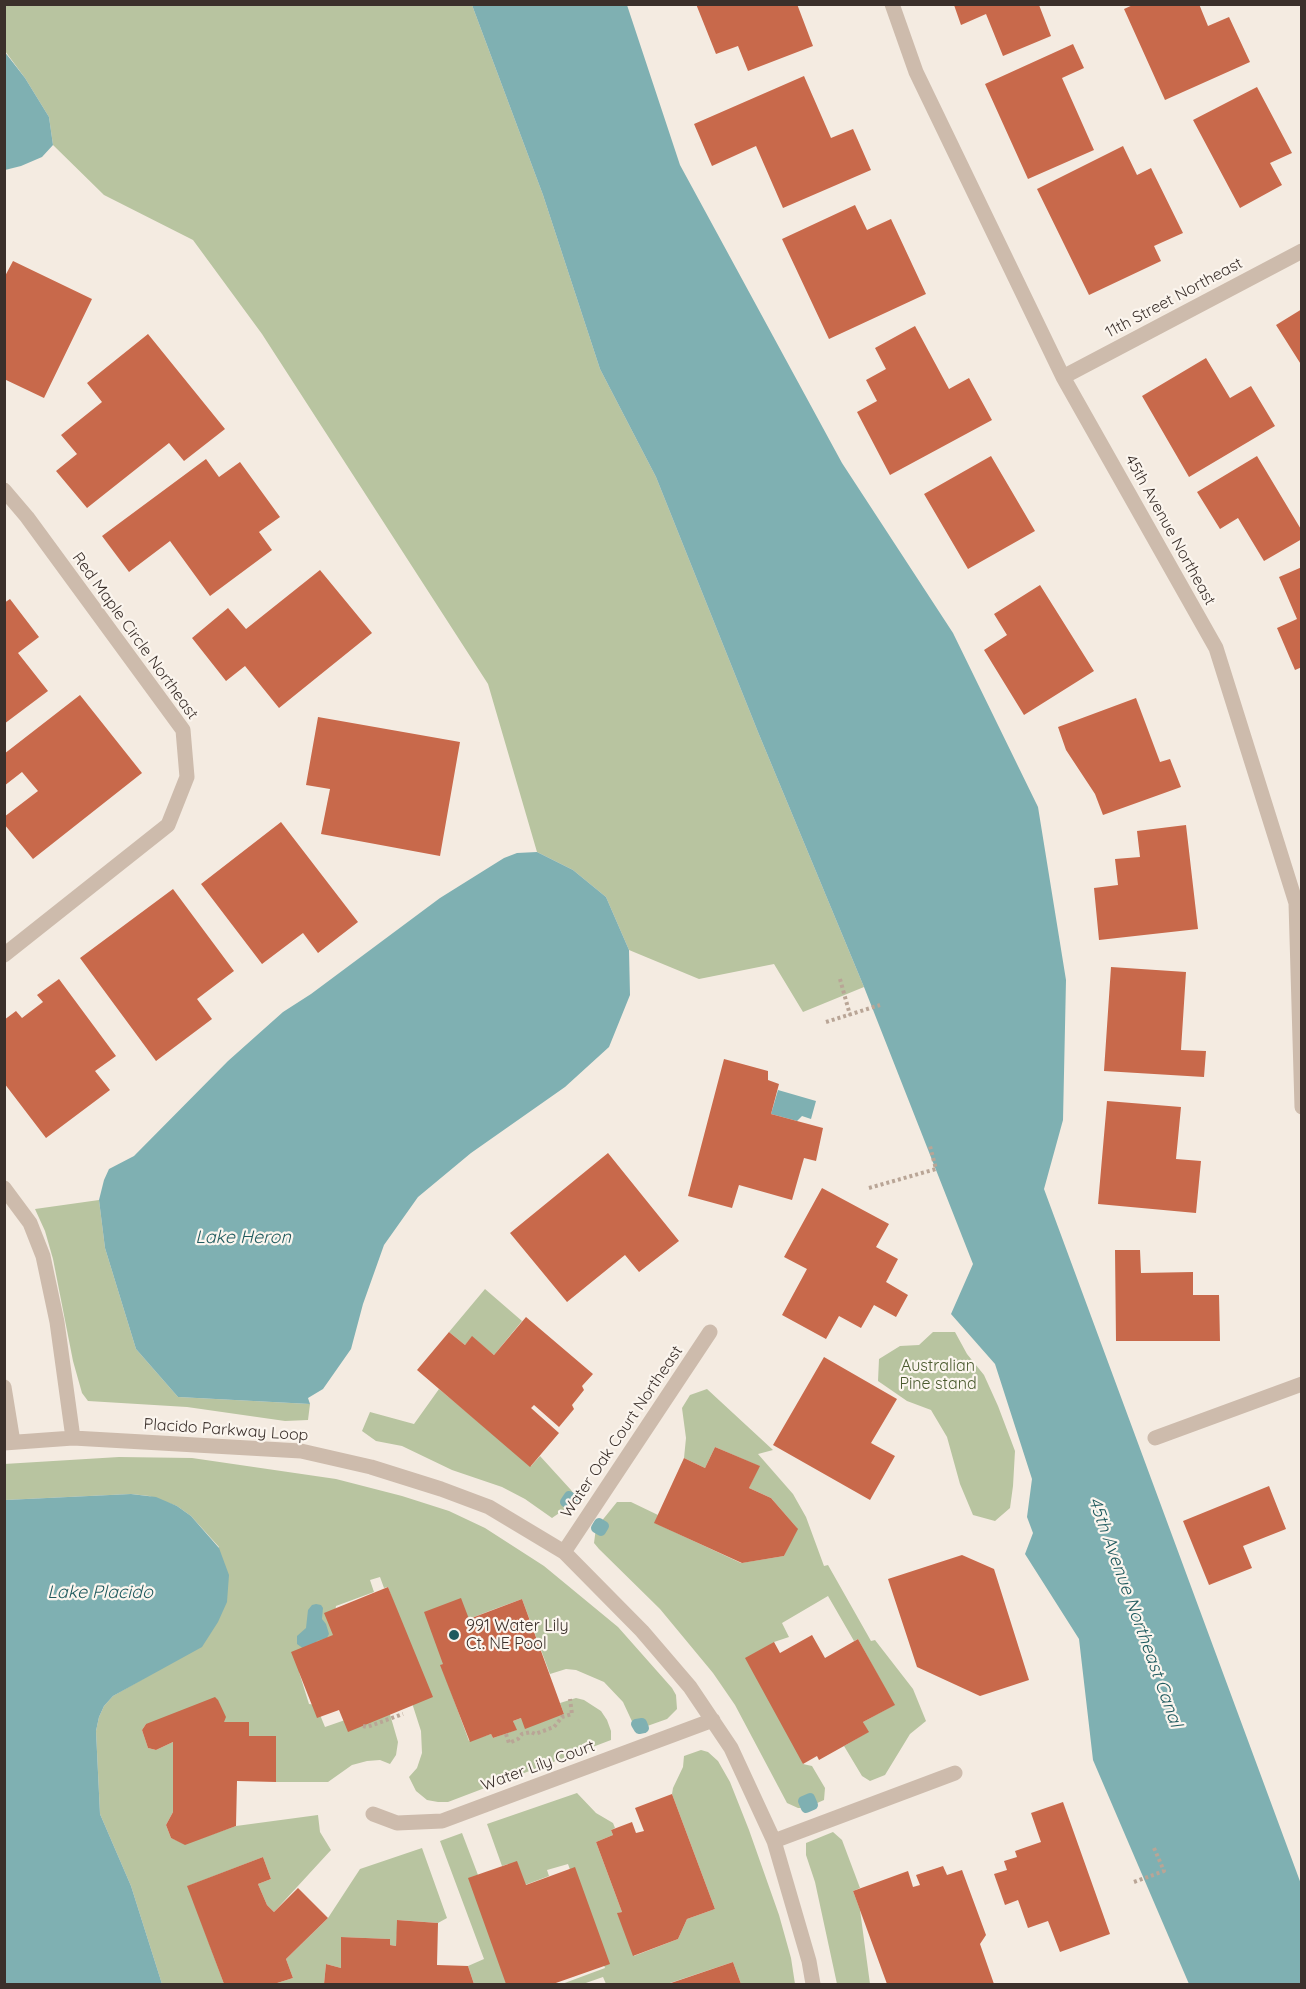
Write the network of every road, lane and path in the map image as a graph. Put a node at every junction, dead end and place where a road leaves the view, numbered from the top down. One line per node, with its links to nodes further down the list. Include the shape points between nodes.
1 (892, 4): 3 (street, 45th Avenue Northeast, via 916,72)
2 (1302, 251): 3 (street, 11th Street Northeast)
3 (1063, 377): 10 (street, 45th Avenue Northeast, via 1216,648 1296,903)
4 (4, 490): 5 (street, Red Maple Circle Northeast, via 183,730 187,777 168,825)
5 (4, 955)
6 (840, 979): 8 (path)
7 (880, 1005): 8 (path)
8 (850, 1015): 9 (path)
9 (826, 1022)
10 (1302, 1107)
11 (930, 1146): 13 (path, via 936,1169)
12 (4, 1188): 17 (street, via 30,1223 43,1256 57,1322)
13 (869, 1188)
14 (710, 1332): 20 (street, Water Oak Court Northeast)
15 (1302, 1384): 18 (street)
16 (4, 1387): 19 (street)
17 (73, 1438): 19 (street, Placido Parkway Loop); 20 (street, Placido Parkway Loop, via 301,1451 371,1467 489,1507)
18 (1155, 1438)
19 (9, 1443)
20 (564, 1552): 23 (street, Placido Parkway Loop, via 642,1631)
21 (570, 1699): 25 (path, via 572,1714 562,1717 554,1727 522,1734 509,1743)
22 (403, 1714): 24 (path)
23 (713, 1720): 27 (street, Water Lily Court, via 442,1821 397,1822); 28 (street, Placido Parkway Loop, via 731,1748)
24 (363, 1726)
25 (506, 1734)
26 (955, 1773): 28 (street)
27 (373, 1814)
28 (774, 1840): 31 (street, Placido Parkway Loop)
29 (1154, 1848): 30 (path, via 1164,1871)
30 (1134, 1882)
31 (813, 1984)

